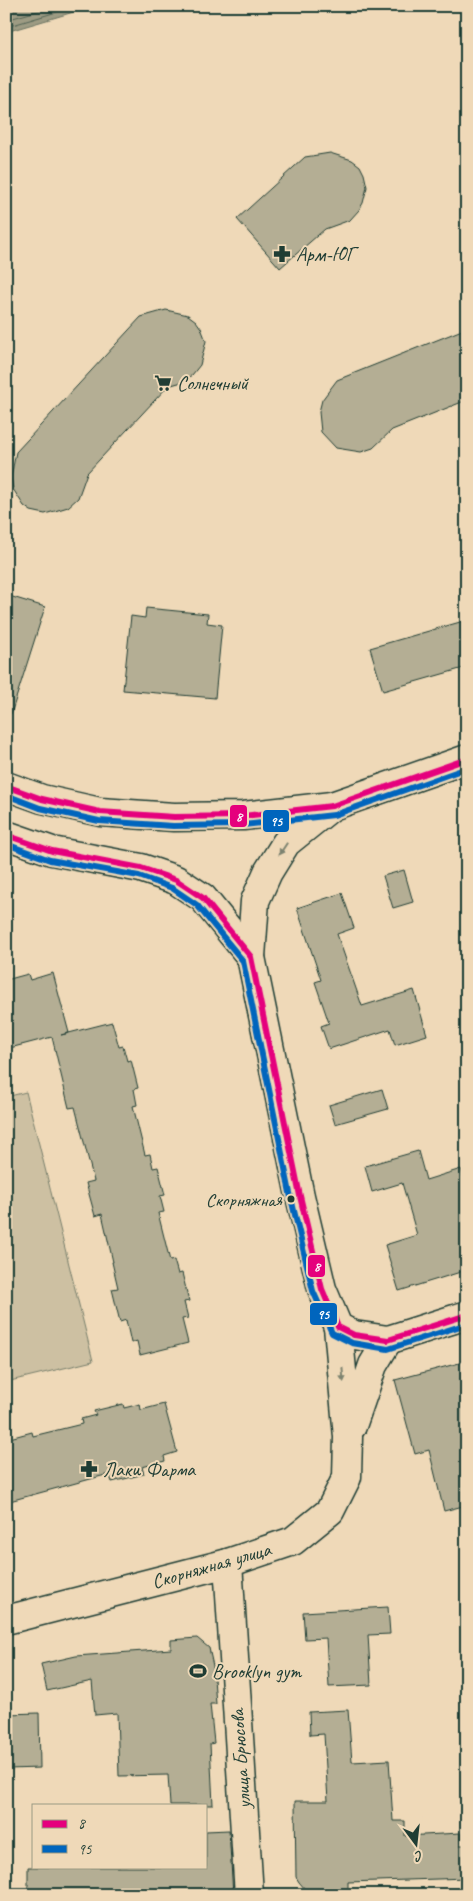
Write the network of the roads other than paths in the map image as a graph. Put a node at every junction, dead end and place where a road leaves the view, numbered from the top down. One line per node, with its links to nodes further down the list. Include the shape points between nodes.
1 (467, 759): 3 (main road)
2 (6, 786): 3 (main road, via 42,799 100,812 174,817 243,816)
3 (332, 806): 5 (main road, one-way to 5, via 286,842 268,872 255,901)
4 (6, 835): 5 (main road, via 52,851 142,868 176,880 203,898)
5 (251, 957): 7 (main road, Скорняжная улица, via 300,1196 322,1289)
6 (467, 1315): 8 (main road)
7 (338, 1327): 8 (main road, via 354,1335); 9 (main road, Скорняжная улица, one-way to 9)
8 (388, 1340): 9 (main road, Скорняжная улица, via 373,1365)
9 (348, 1437): 10 (main road, Скорняжная улица, via 347,1477 330,1511 292,1541)
10 (228, 1563): 11 (main road, Скорняжная улица); 12 (main road, улица Брюсова)
11 (6, 1620)
12 (249, 1895)

